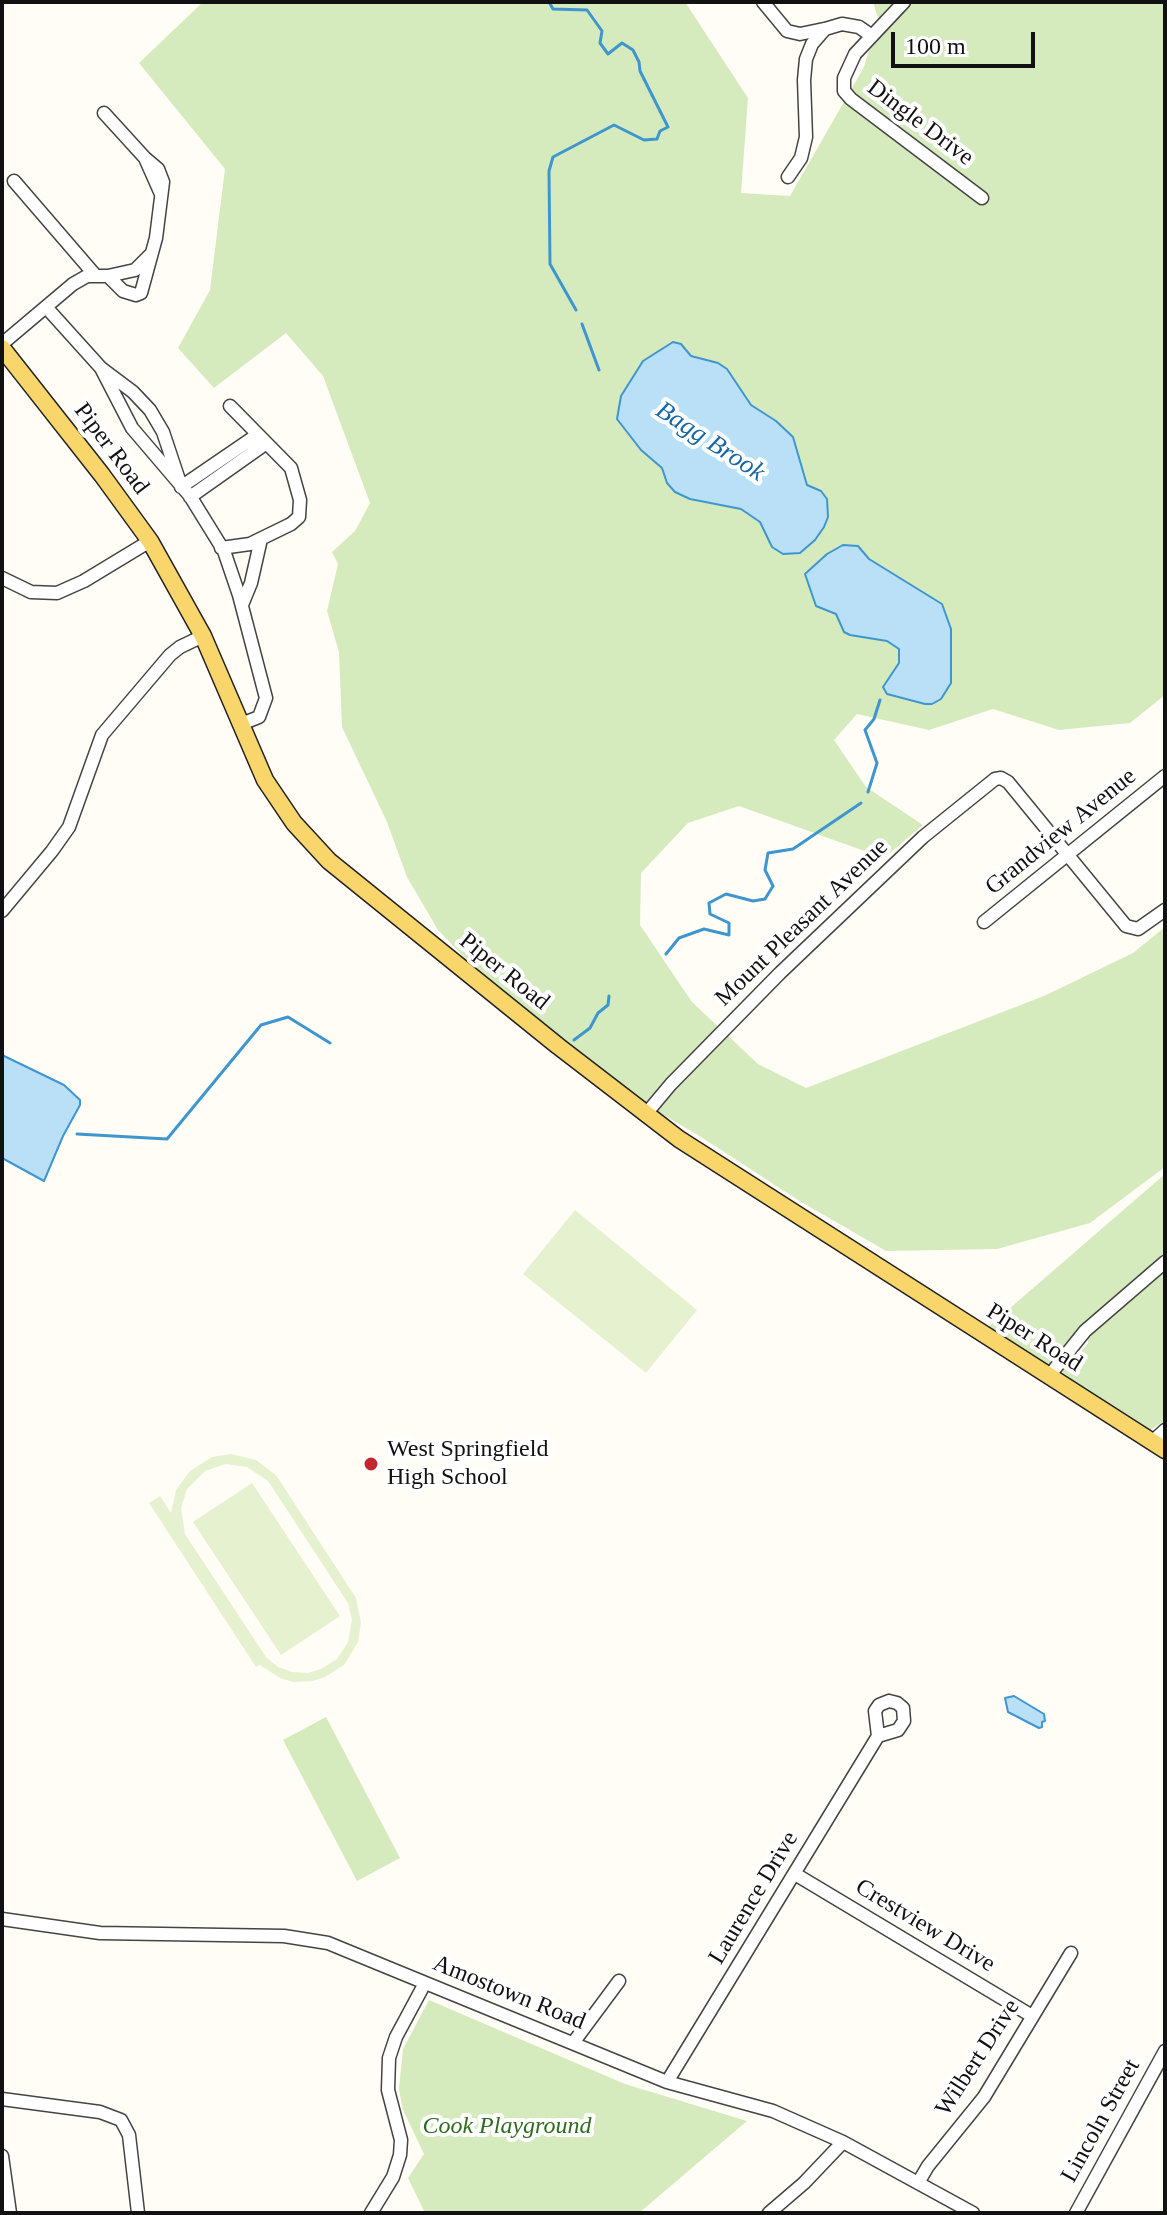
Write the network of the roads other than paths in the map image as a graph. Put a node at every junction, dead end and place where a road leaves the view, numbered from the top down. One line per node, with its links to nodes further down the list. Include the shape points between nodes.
1 (763, 2): 3 (street, via 787,31)
2 (904, 2): 4 (street, Dingle Drive)
3 (824, 29): 4 (street, via 842,24); 6 (street, via 806,59 806,137 801,158)
4 (872, 36): 8 (street, Dingle Drive, via 848,67 844,91)
5 (104, 113): 9 (street, via 161,173)
6 (788, 177)
7 (14, 181): 10 (street)
8 (982, 198)
9 (154, 249): 10 (street, via 135,270); 10 (street, via 139,295)
10 (101, 275): 11 (street, via 80,278)
11 (46, 307): 12 (street); 13 (street)
12 (2, 346): 19 (main road, Piper Road)
13 (101, 368): 16 (street, via 132,428); 16 (street, via 150,410)
14 (230, 406): 15 (street)
15 (261, 439): 16 (street); 17 (street); 18 (street, via 291,468 300,500 299,517)
16 (181, 487): 17 (street)
17 (190, 497): 20 (street)
18 (261, 539): 20 (street); 22 (street)
19 (150, 541): 21 (street, via 57,593 31,592); 23 (main road, Piper Road)
20 (221, 548): 22 (street)
21 (2, 578)
22 (242, 605): 24 (street, via 266,698 259,717)
23 (203, 636): 24 (main road, Piper Road); 28 (street, via 170,655 102,735 69,827)
24 (241, 724): 30 (main road, Piper Road, via 277,800 329,861)
25 (1165, 776): 26 (street, Grandview Avenue)
26 (1069, 856): 27 (street, via 1126,926 1138,929); 29 (street, Grandview Avenue); 30 (street, Mount Pleasant Avenue, via 1011,785 1001,778 989,782 912,847 743,1010)
27 (1165, 910)
28 (2, 911)
29 (984, 922)
30 (645, 1115): 32 (main road, Piper Road)
31 (1165, 1262): 32 (street, via 1085,1331)
32 (1049, 1376): 34 (main road, Piper Road)
33 (1165, 1430): 34 (street)
34 (1159, 1446)
35 (878, 1736): 36 (street, Laurence Drive)
36 (795, 1874): 41 (street, Crestview Drive); 44 (street, Laurence Drive)
37 (2, 1919): 40 (street, Amostown Road, via 100,1933 310,1938)
38 (1071, 1953): 41 (street, Wilbert Drive)
39 (619, 1981): 42 (street)
40 (425, 1983): 42 (street, Amostown Road); 51 (street, via 389,2058 388,2090 400,2155)
41 (1032, 2016): 48 (street, Wilbert Drive, via 984,2097)
42 (573, 2043): 44 (street, Amostown Road)
43 (1165, 2051): 54 (street, Lincoln Street)
44 (667, 2082): 46 (street, Amostown Road, via 773,2111)
45 (2, 2099): 50 (street, via 100,2112 121,2120 129,2135)
46 (843, 2142): 48 (street, Amostown Road); 52 (street)
47 (2, 2156): 49 (street)
48 (918, 2183): 53 (street, Amostown Road)
49 (10, 2213)
50 (138, 2213)
51 (371, 2213)
52 (769, 2213)
53 (973, 2213)
54 (1076, 2213)

